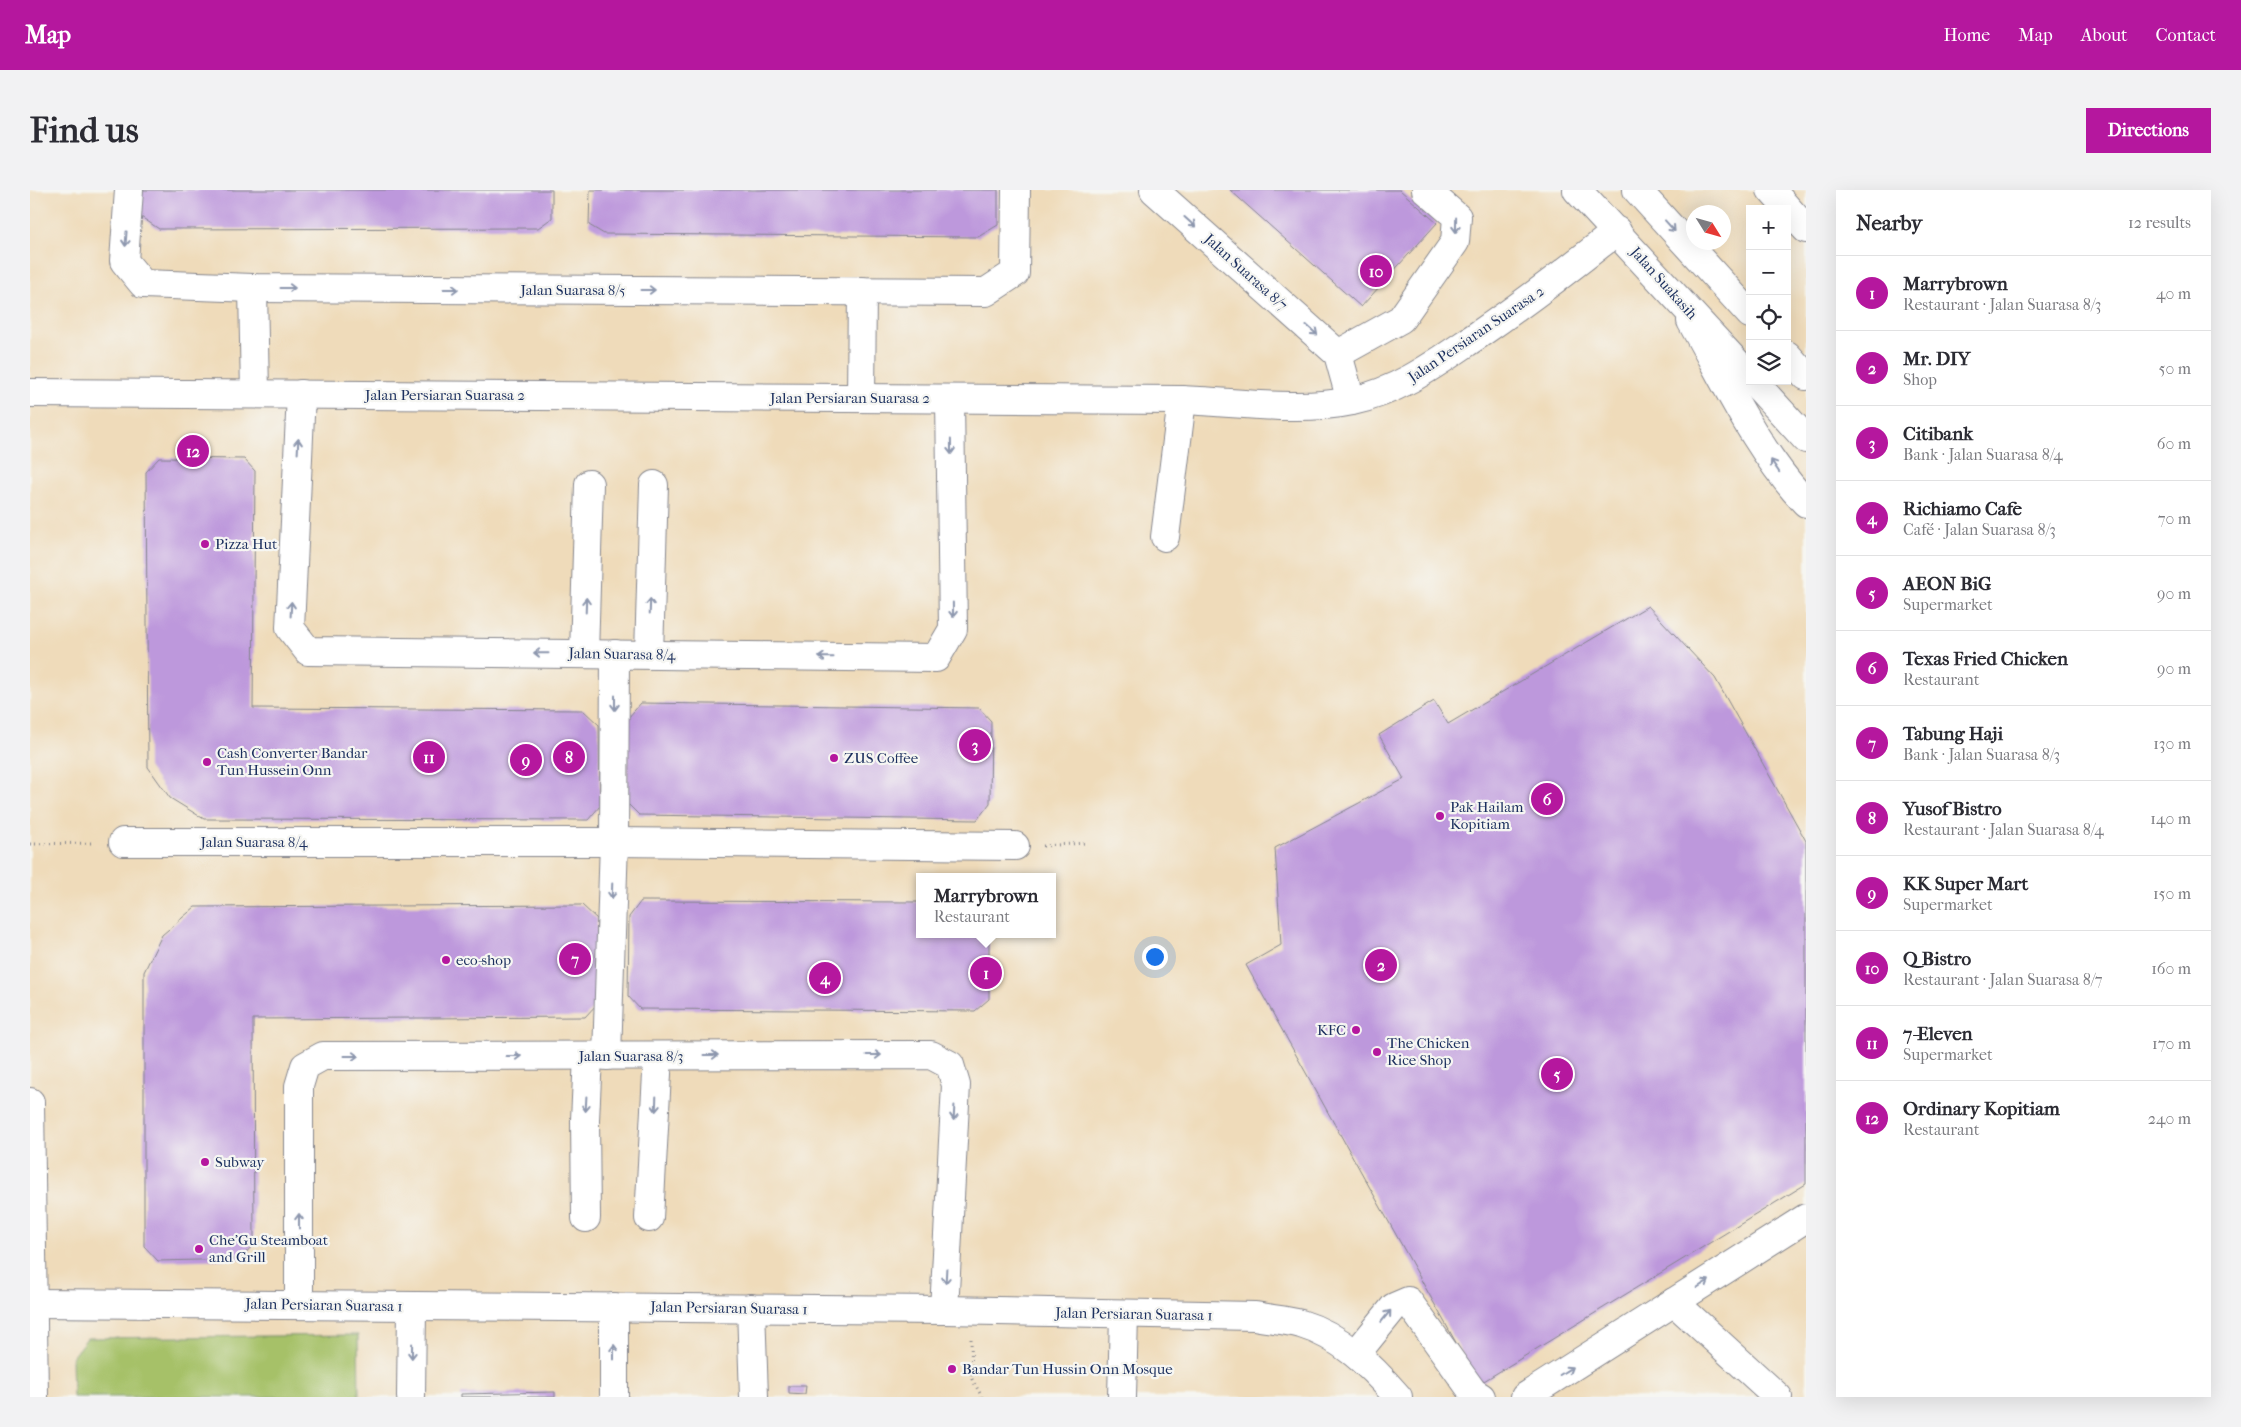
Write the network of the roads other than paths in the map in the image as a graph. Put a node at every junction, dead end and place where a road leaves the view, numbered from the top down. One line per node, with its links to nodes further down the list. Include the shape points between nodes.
1 (129, 190): 10 (street, Jalan Suarasa 8/5, one-way to 10, via 124,261 143,284)
2 (1016, 190): 11 (street, Jalan Suarasa 8/5, via 1015,273 986,292)
3 (1154, 190): 14 (street, Jalan Suarasa 8/7, one-way to 14)
4 (1426, 190): 14 (street, one-way to 14, via 1457,217 1455,242 1401,319)
5 (1577, 190): 9 (street, Jalan Suakasih)
6 (1637, 190): 13 (street, one-way to 13)
7 (1771, 190): 8 (street)
8 (1806, 229)
9 (1617, 231): 12 (street, Jalan Suakasih); 25 (street, Jalan Persiaran Suarasa 2, via 1548,286 1421,374 1383,393)
10 (253, 288): 11 (street, Jalan Suarasa 8/5, one-way to 11); 20 (street)
11 (862, 291): 22 (street)
12 (1678, 298): 16 (street, Jalan Suakasih); 29 (street, one-way to 12, via 1760,442)
13 (1746, 310)
14 (1338, 354): 25 (street)
15 (1791, 359): 17 (street)
16 (1746, 373)
17 (1806, 376)
18 (1758, 385): 26 (street)
19 (30, 393): 20 (street, Jalan Persiaran Suarasa 2)
20 (255, 394): 21 (street, Jalan Persiaran Suarasa 2)
21 (301, 394): 22 (street, Jalan Persiaran Suarasa 2); 31 (street, Jalan Suarasa 8/4, one-way to 21, via 308,651 290,628)
22 (861, 398): 23 (street, Jalan Persiaran Suarasa 2)
23 (950, 399): 24 (street, Jalan Persiaran Suarasa 2); 33 (street, Jalan Suarasa 8/4, one-way to 33, via 953,629 936,658)
24 (1182, 400): 25 (street, Jalan Persiaran Suarasa 2, via 1312,406); 30 (street)
25 (1351, 402)
26 (1806, 439)
27 (589, 484): 31 (street, one-way to 27)
28 (654, 485): 33 (street, one-way to 28)
29 (1806, 503)
30 (1165, 537)
31 (584, 654): 32 (street, Jalan Suarasa 8/4)
32 (615, 654): 33 (street, Jalan Suarasa 8/4); 35 (street, one-way to 35)
33 (649, 654)
34 (111, 842): 35 (street, Jalan Suarasa 8/4)
35 (614, 842): 36 (street, Jalan Suarasa 8/4); 37 (street, one-way to 37)
36 (1028, 846)
37 (598, 1056): 38 (street, Jalan Suarasa 8/3); 40 (street, one-way to 40, via 585,1120); 45 (street, Jalan Suarasa 8/3, one-way to 37, via 299,1086 305,1066 323,1056)
38 (658, 1056): 41 (street, one-way to 41); 49 (street, Jalan Suarasa 8/3, one-way to 49, via 931,1055 950,1066 956,1084)
39 (30, 1102): 43 (street)
40 (586, 1218)
41 (650, 1218)
42 (1806, 1218): 44 (street, one-way to 42)
43 (33, 1302): 45 (street, Jalan Persiaran Suarasa 1); 52 (street)
44 (1674, 1302): 59 (street, one-way to 44); 60 (street)
45 (299, 1304): 46 (street, Jalan Persiaran Suarasa 1)
46 (412, 1306): 47 (street, Jalan Persiaran Suarasa 1); 53 (street, one-way to 53)
47 (614, 1307): 48 (street, Jalan Persiaran Suarasa 1); 54 (street, one-way to 47)
48 (751, 1308): 49 (street, Jalan Persiaran Suarasa 1); 55 (street)
49 (944, 1310): 50 (street, Jalan Persiaran Suarasa 1)
50 (1124, 1314): 51 (street, Jalan Persiaran Suarasa 1, via 1264,1318 1300,1324 1317,1330); 56 (street)
51 (1356, 1354): 57 (street, Jalan Persiaran Suarasa 1); 58 (street, one-way to 58, via 1394,1307 1408,1300 1473,1392)
52 (34, 1397)
53 (411, 1397)
54 (614, 1397)
55 (754, 1397)
56 (1122, 1397)
57 (1398, 1397)
58 (1481, 1397)
59 (1525, 1397)
60 (1778, 1397)

